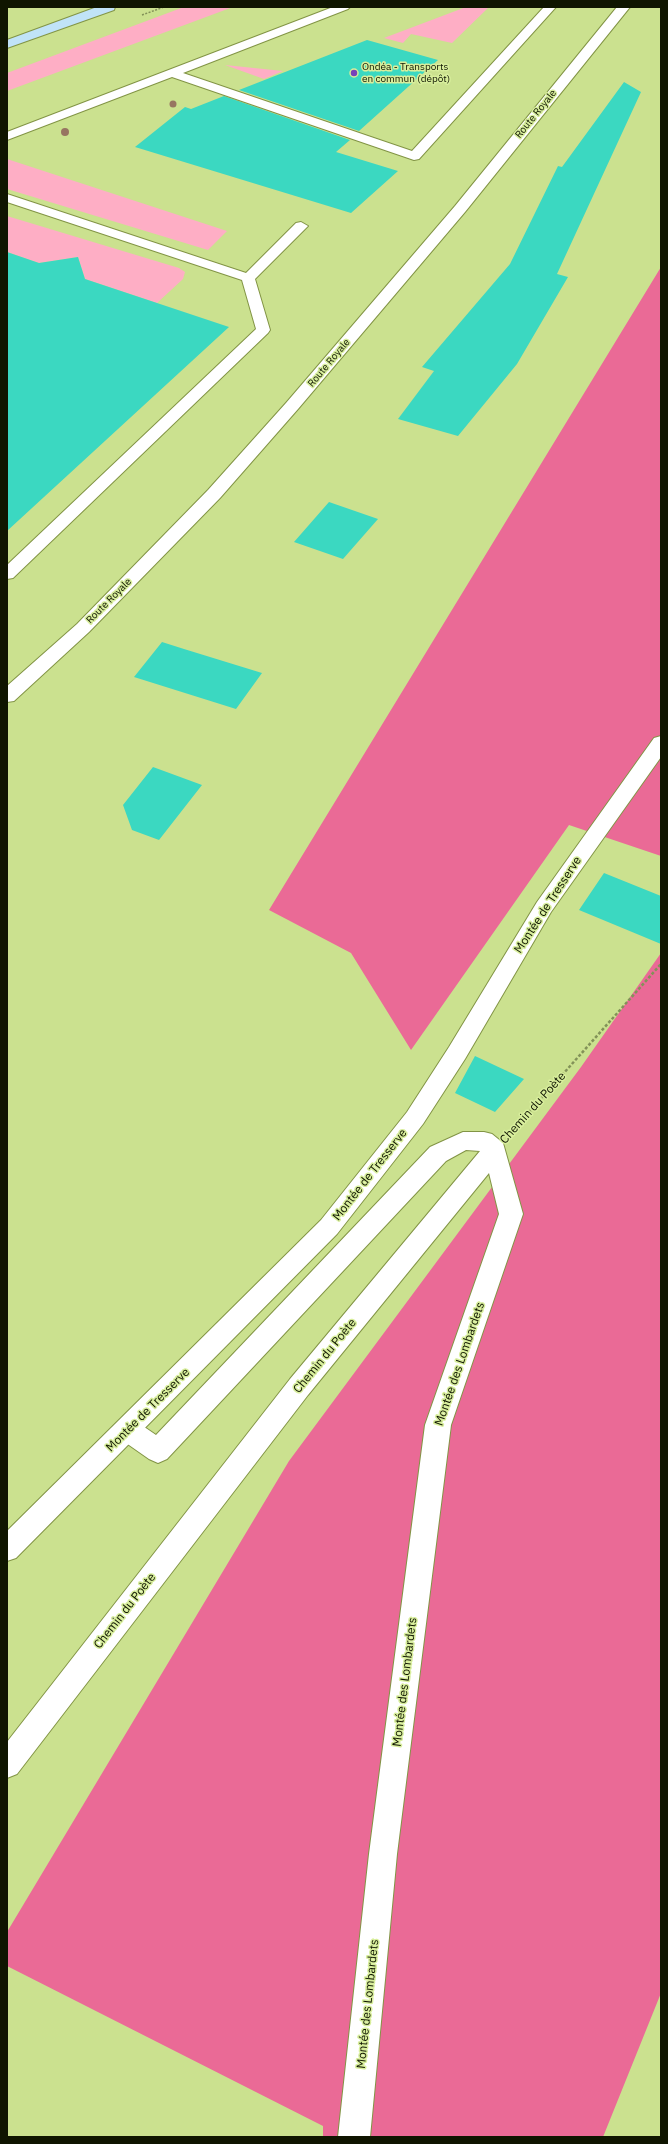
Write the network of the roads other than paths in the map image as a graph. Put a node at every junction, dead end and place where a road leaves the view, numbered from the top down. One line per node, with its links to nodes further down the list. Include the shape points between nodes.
1 (109, 7): 5 (main road)
2 (344, 7): 6 (lane)
3 (550, 7): 6 (lane, via 414,156)
4 (624, 7): 12 (street, Route Royale, via 460,208 214,494 88,623)
5 (7, 44)
6 (172, 73): 7 (lane)
7 (7, 136)
8 (7, 198): 10 (lane)
9 (301, 226): 10 (lane)
10 (248, 278): 11 (lane, via 263,330)
11 (7, 574)
12 (7, 696)
13 (661, 743): 15 (street, Montée de Tresserve, via 544,907 415,1118 329,1227)
14 (495, 1150): 15 (street, via 484,1141 463,1141 438,1154 158,1451); 17 (street, Chemin du Poète, via 299,1387); 18 (street, Montée des Lombardets, via 511,1214 438,1425 383,1854)
15 (128, 1430): 16 (street, Montée de Tresserve)
16 (7, 1549)
17 (7, 1764)
18 (354, 2137)

